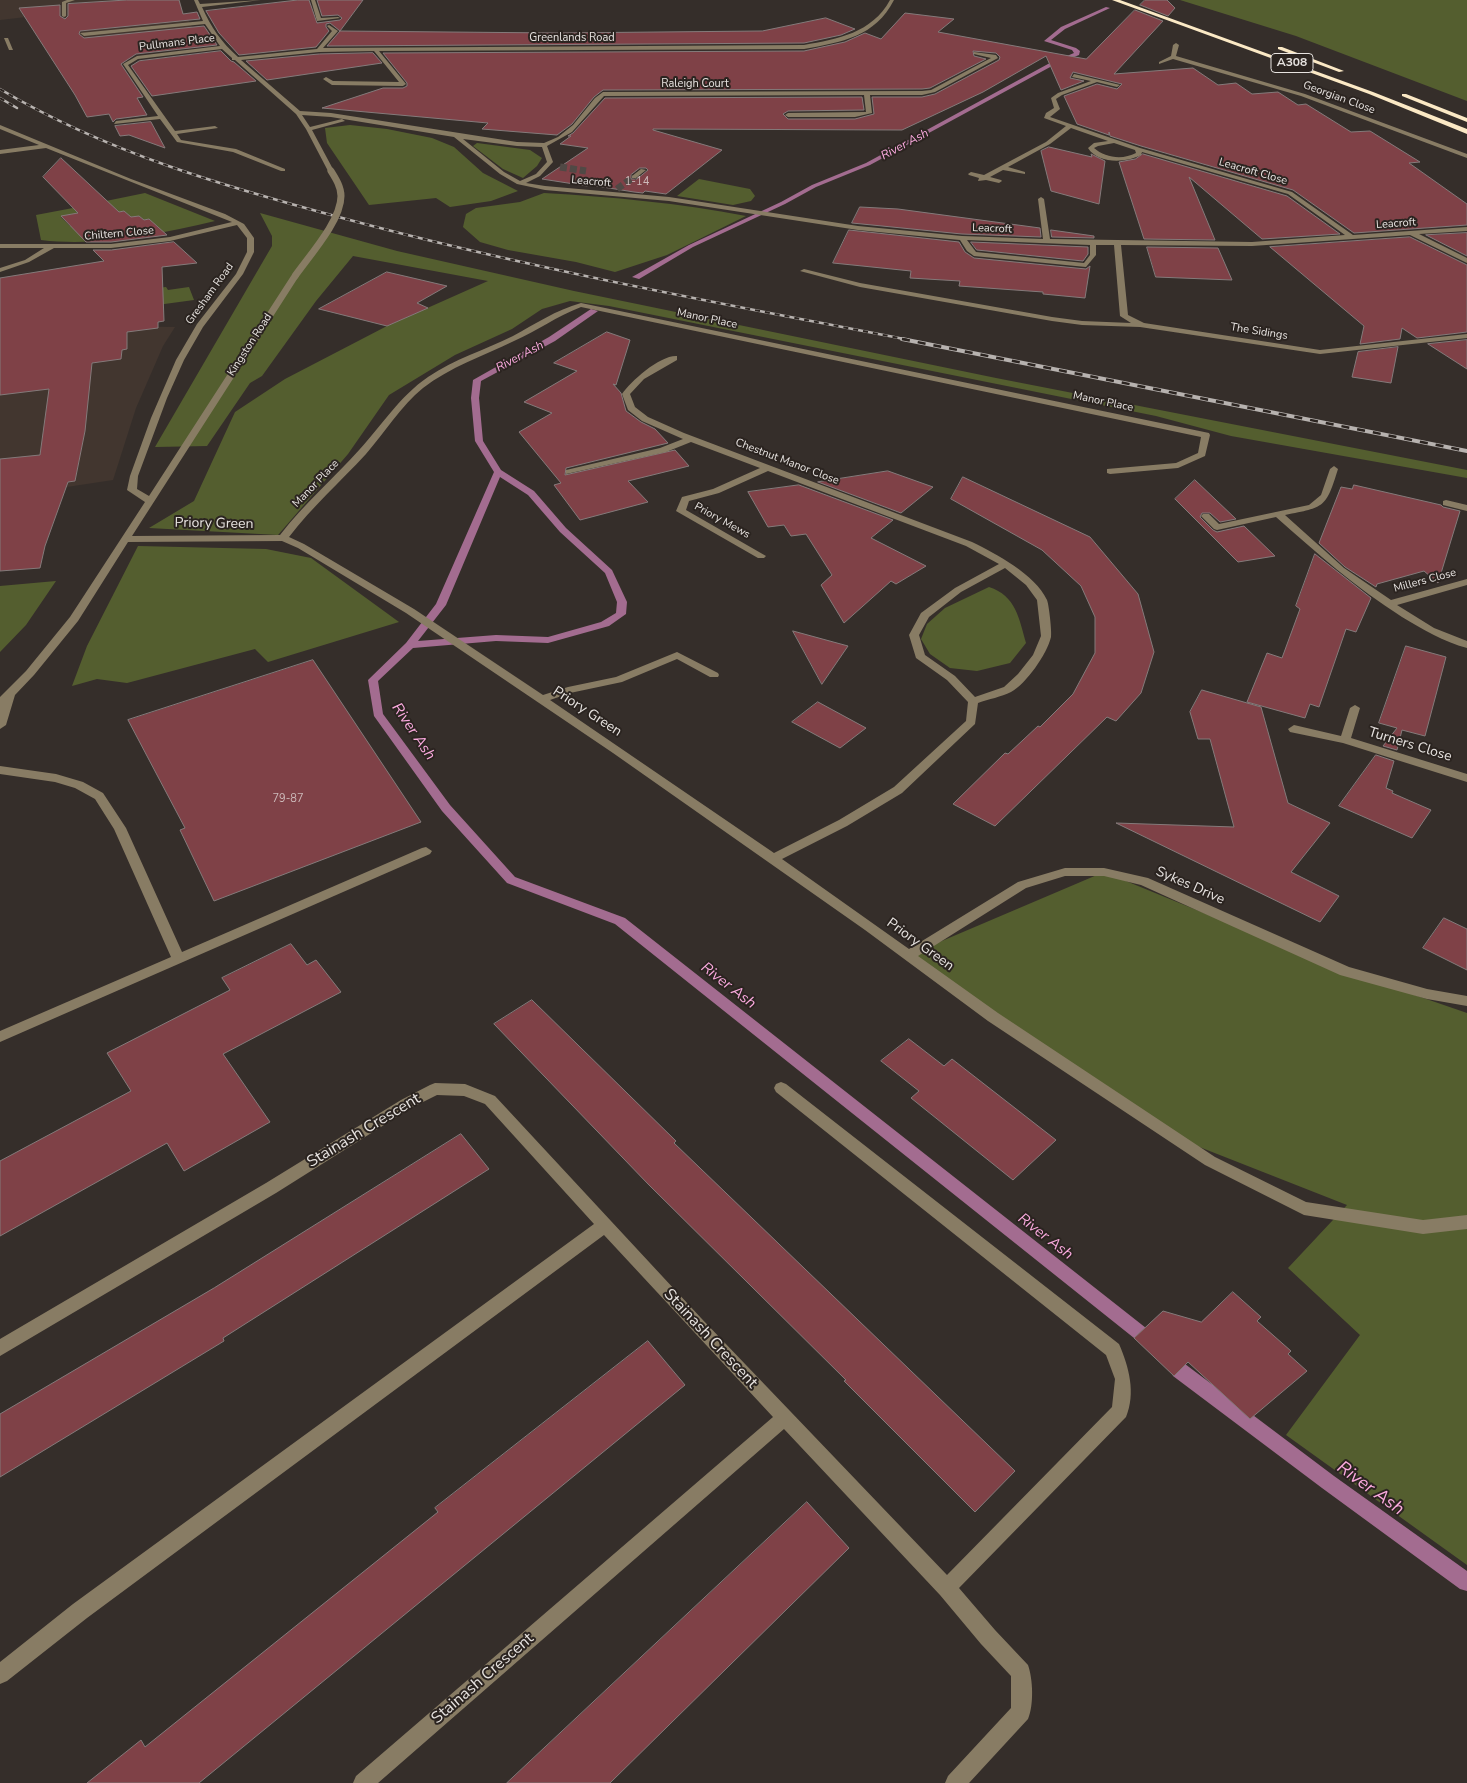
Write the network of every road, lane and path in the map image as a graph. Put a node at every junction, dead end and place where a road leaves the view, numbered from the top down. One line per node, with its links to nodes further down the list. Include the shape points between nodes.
1 (74, 0): 7 (street, via 64,2)
2 (259, 0): 6 (street)
3 (313, 0): 8 (street, via 319,20)
4 (892, 0): 17 (street, Greenlands Road, via 887,12 873,25 846,38 804,47)
5 (1115, 0): 40 (highway, A308, via 1353,86)
6 (198, 3): 9 (street, Kingston Road)
7 (64, 16)
8 (338, 18)
9 (206, 22): 11 (street, via 95,36); 15 (street, Kingston Road)
10 (329, 26): 18 (street, via 334,31)
11 (83, 33)
12 (6, 39): 16 (street)
13 (1176, 45): 20 (street)
14 (1273, 45): 23 (highway, A308)
15 (223, 47): 21 (street, Kingston Road); 32 (street, Pullmans Place, via 137,58 125,65)
16 (12, 49)
17 (375, 49): 18 (street, Greenlands Road); 25 (street, via 402,84 332,82)
18 (319, 50): 21 (street, Greenlands Road)
19 (976, 53): 29 (street, Raleigh Court, via 996,57 933,91)
20 (1173, 57): 22 (street); 48 (street, Georgian Close, via 1302,95)
21 (234, 59): 30 (street, Kingston Road)
22 (1161, 63)
23 (1346, 73)
24 (1074, 76): 26 (street)
25 (326, 79)
26 (1096, 81): 27 (street); 37 (street, Leacroft Close, via 1053,99 1057,109 1047,118)
27 (1117, 85)
28 (1399, 93): 33 (highway)
29 (867, 94): 31 (street, via 869,113); 44 (street, Raleigh Court, via 603,94 583,118 556,142)
30 (298, 113): 34 (street, Leacroft); 39 (street, Kingston Road)
31 (788, 115)
32 (162, 117): 35 (street); 41 (street)
33 (1467, 120)
34 (362, 121): 39 (street, Leacroft, via 334,122); 42 (street, Leacroft)
35 (116, 124)
36 (0, 127): 45 (street, Gresham Road)
37 (1069, 127): 43 (street, Leacroft Close); 49 (street, via 1048,143)
38 (215, 128): 41 (street)
39 (309, 129): 80 (street, Kingston Road, bridge, via 339,184 341,199 330,224)
40 (1467, 132)
41 (173, 134): 50 (street, via 179,141 234,150)
42 (456, 136): 44 (street, Leacroft); 57 (street, Leacroft)
43 (1119, 142): 46 (street, Leacroft Close); 46 (street, Leacroft Close, via 1096,144 1092,150 1106,157 1122,159 1136,156)
44 (544, 145): 57 (street, via 550,165 538,175)
45 (49, 146): 47 (street); 59 (street, Gresham Road)
46 (1138, 149): 62 (street, Leacroft Close, via 1290,193)
47 (0, 152)
48 (1467, 156)
49 (1003, 168): 52 (street); 55 (street)
50 (283, 170)
51 (643, 170): 54 (street)
52 (1023, 173)
53 (971, 174): 55 (street)
54 (634, 177)
55 (983, 179): 56 (street)
56 (999, 181)
57 (519, 183): 63 (street, Leacroft, via 546,188 615,191 858,228)
58 (1041, 199): 64 (street)
59 (238, 223): 68 (street, Chiltern Close, via 170,239 111,246); 80 (street, Gresham Road, via 248,232 252,244 249,256 240,274 197,331 174,373 134,476 132,490)
60 (1467, 229): 61 (street, Leacroft)
61 (1411, 233): 62 (street, Leacroft); 69 (street)
62 (1352, 237): 66 (street, Leacroft, via 1252,244)
63 (962, 238): 64 (street, Leacroft); 65 (street, via 974,254 1086,265 1093,255)
64 (1047, 241): 65 (street, Leacroft)
65 (1093, 243): 66 (street, Leacroft)
66 (1117, 243): 72 (street, The Sidings, via 1124,316)
67 (0, 246): 68 (street, Chiltern Close)
68 (53, 246): 70 (street, via 27,261)
69 (1467, 261)
70 (0, 270)
71 (804, 271): 72 (street, via 1052,319)
72 (1142, 325): 73 (street, The Sidings, via 1320,352)
73 (1467, 336)
74 (674, 358): 75 (street, Chestnut Manor Close, via 641,377 626,394 631,408 645,419)
75 (690, 439): 76 (street, Chestnut Manor Close); 79 (street, via 662,450)
76 (767, 468): 87 (street, Priory Mews, via 716,491 685,499 681,511); 88 (street, Chestnut Manor Close, via 969,544)
77 (1334, 468): 83 (street, via 1325,496 1312,506)
78 (1110, 470): 85 (street, Manor Place, via 1178,465 1202,454 1206,435 581,305 451,367 421,386 401,404 374,439 296,520)
79 (568, 472)
80 (149, 500): 86 (street, Kingston Road)
81 (1446, 503): 82 (street)
82 (1467, 508)
83 (1277, 513): 84 (street, via 1217,527); 90 (street, via 1341,570)
84 (1206, 516)
85 (283, 538): 86 (street, Priory Green); 94 (street, Priory Green, via 329,561 410,611)
86 (126, 539): 93 (street, Kingston Road, via 74,619)
87 (761, 556)
88 (1006, 564): 95 (street, Chestnut Manor Close, via 1029,583 1042,600 1046,636 1038,656 1008,689); 95 (street, via 958,590 925,615 914,635 920,656 951,678)
89 (1467, 582): 90 (street, Millers Close)
90 (1389, 604): 91 (street, via 1430,630)
91 (1467, 644)
92 (714, 675): 94 (street, via 676,655 618,680 568,690)
93 (10, 694): 96 (street, Kingston Road); 98 (street, Kingston Road)
94 (540, 700): 104 (street, Priory Green)
95 (973, 701): 104 (street, via 971,722 898,790)
96 (0, 702)
97 (1355, 708): 100 (street)
98 (0, 725)
99 (1294, 729): 100 (street, Turners Close)
100 (1345, 740): 102 (street, Turners Close)
101 (0, 770): 106 (street, via 56,778 99,796 120,828)
102 (1467, 778)
103 (426, 851): 106 (street)
104 (773, 859): 105 (street, Priory Green)
105 (909, 955): 107 (street, Sykes Drive, via 1022,884 1065,872 1104,872 1144,882 1346,971 1427,994); 110 (street, Priory Green, via 993,1017 1210,1161 1304,1208 1423,1227)
106 (178, 959): 108 (street)
107 (1467, 1001)
108 (0, 1037)
109 (781, 1088): 114 (street, via 1113,1350 1123,1379 1120,1411)
110 (1467, 1222)
111 (605, 1225): 112 (street, Stainash Crescent, via 490,1100 465,1090 435,1089); 113 (street, Stainash Crescent); 115 (street, via 80,1611)
112 (0, 1348)
113 (784, 1418): 114 (street, Stainash Crescent); 116 (street, Stainash Crescent)
114 (947, 1588): 117 (street, Stainash Crescent, via 1021,1672 1021,1712)
115 (0, 1674)
116 (363, 1783)
117 (955, 1783)

